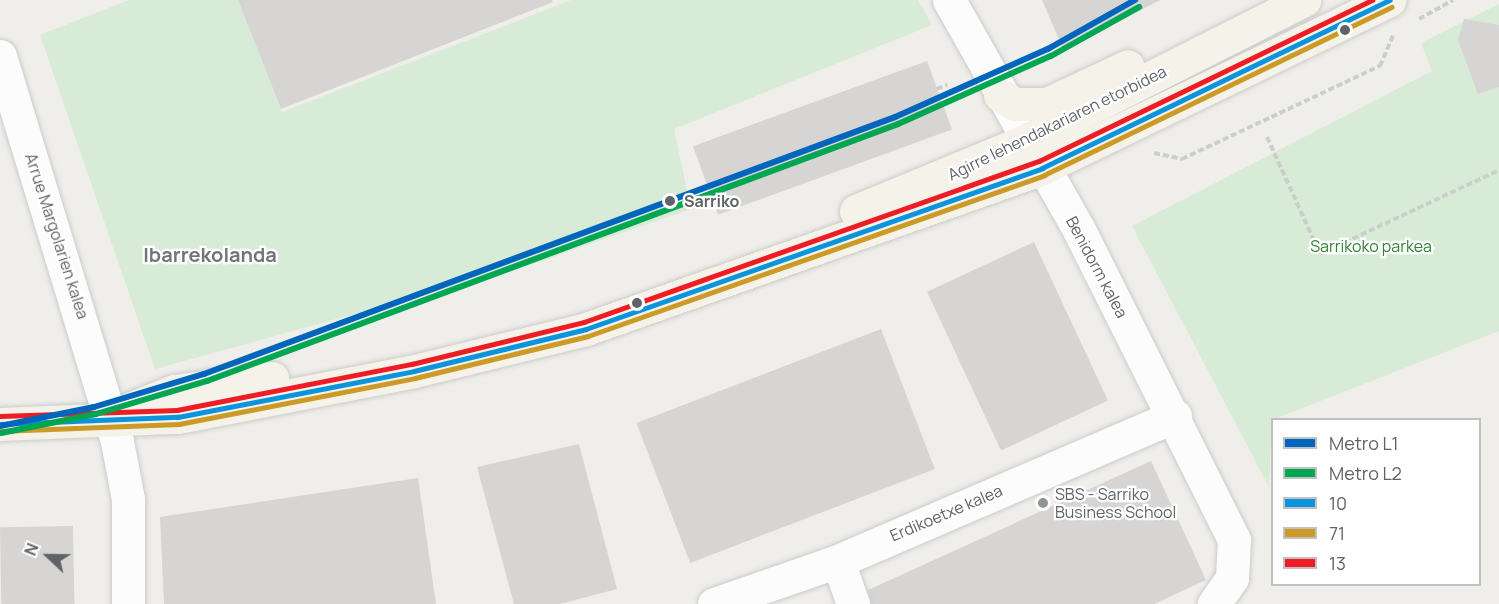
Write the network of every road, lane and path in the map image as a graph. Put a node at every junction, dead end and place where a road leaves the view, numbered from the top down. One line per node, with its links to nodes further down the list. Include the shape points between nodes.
1 (949, 0): 8 (street, Benidorm kalea)
2 (1304, 0): 5 (main road, Agirre lehendakariaren etorbidea)
3 (1389, 0): 10 (main road, Agirre lehendakariaren etorbidea)
4 (0, 56): 12 (street, Arrue Margolarien kalea)
5 (1176, 66): 8 (main road, Agirre lehendakariaren etorbidea, via 1143,60 1047,104 1028,106); 10 (main road, Agirre lehendakariaren etorbidea)
6 (947, 85): 7 (path)
7 (937, 89)
8 (1000, 95): 10 (street, Benidorm kalea)
9 (1267, 137): 11 (path, via 1320,254)
10 (1034, 154): 12 (main road, Agirre lehendakariaren etorbidea, via 586,329 414,371 178,417); 13 (street, Benidorm kalea)
11 (1499, 170)
12 (111, 416): 14 (main road, Agirre lehendakariaren etorbidea); 16 (street, Arrue Margolarien kalea, via 128,499)
13 (1175, 416): 15 (street, Erdikoetxe kalea); 19 (street, Benidorm kalea, via 1234,540 1232,578)
14 (0, 424)
15 (838, 561): 17 (street, Erdikoetxe kalea); 18 (street)
16 (128, 604)
17 (714, 604)
18 (853, 604)
19 (1214, 604)

